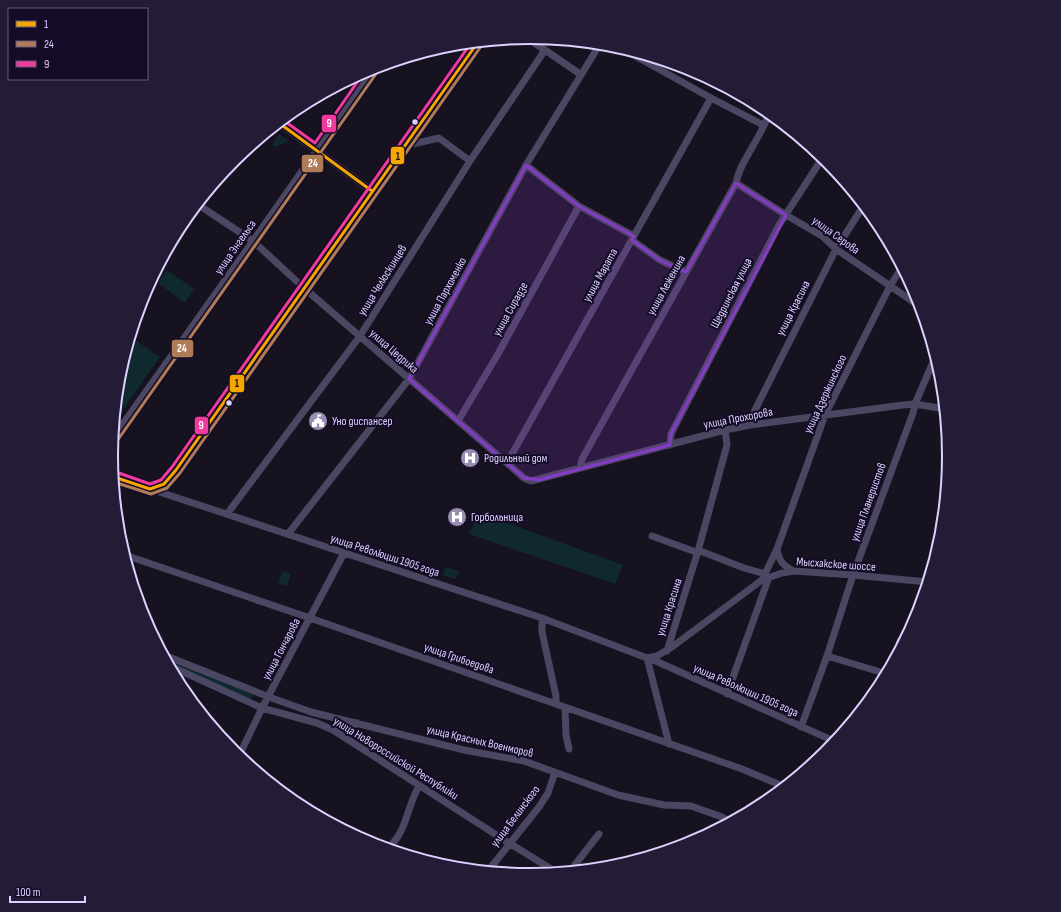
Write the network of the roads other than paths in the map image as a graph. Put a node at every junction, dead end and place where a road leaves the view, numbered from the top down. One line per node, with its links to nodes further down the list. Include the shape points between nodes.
1 (537, 44): 3 (street)
2 (473, 49): 12 (street)
3 (545, 50): 6 (street); 14 (street, улица Челюскинцев)
4 (596, 50): 6 (street, улица Пархоменко)
5 (641, 59): 8 (street)
6 (580, 74): 16 (street, улица Пархоменко)
7 (367, 78): 13 (street, улица Энгельса)
8 (711, 98): 10 (street); 23 (street, улица Марата)
9 (767, 119): 10 (street, улица Леженина)
10 (763, 125): 17 (street, улица Леженина)
11 (284, 126): 13 (street)
12 (404, 146): 14 (street, via 439,138); 18 (street)
13 (316, 150): 18 (street); 24 (street, улица Энгельса)
14 (470, 161): 31 (street, улица Челюскинцев)
15 (819, 163): 22 (street, Щедринская улица)
16 (526, 165): 19 (street); 33 (street, улица Пархоменко)
17 (736, 183): 22 (street, улица Серова); 26 (street, улица Леженина)
18 (372, 191): 29 (street)
19 (579, 206): 23 (street); 38 (street, улица Сирадзе)
20 (203, 207): 24 (street, улица Цедрика)
21 (861, 210): 25 (street, улица Красина)
22 (786, 215): 25 (street, улица Серова, via 822,236); 43 (street, Щедринская улица, via 779,224 671,434)
23 (633, 238): 26 (street, via 660,260); 44 (street, улица Марата)
24 (253, 241): 29 (street, улица Цедрика); 40 (street, улица Энгельса)
25 (836, 249): 28 (street, улица Серова); 39 (street, улица Красина, via 755,410)
26 (686, 272): 45 (street, улица Леженина, via 582,459)
27 (899, 272): 28 (street, улица Дзержинского)
28 (890, 286): 30 (street, улица Серова); 36 (street, улица Дзержинского)
29 (304, 288): 31 (street, улица Цедрика); 48 (street, via 176,470 164,484)
30 (912, 301)
31 (360, 336): 33 (street, улица Цедрика); 49 (street, улица Челюскинцев)
32 (932, 365): 34 (street, улица Планеристов)
33 (409, 379): 38 (street, улица Цедрика); 50 (street, улица Пархоменко)
34 (916, 404): 35 (street, улица Прохорова); 36 (street, улица Прохорова); 57 (street, улица Планеристов)
35 (940, 408)
36 (825, 415): 37 (street, улица Прохорова); 42 (street, улица Дзержинского)
37 (804, 418): 39 (street, улица Прохорова); 42 (street, via 816,421)
38 (458, 421): 44 (street, улица Цедрика)
39 (750, 425): 41 (street, улица Прохорова)
40 (119, 430)
41 (725, 430): 43 (street, улица Прохорова); 53 (street, улица Красина, via 727,445)
42 (818, 435): 52 (street, улица Дзержинского)
43 (670, 445): 45 (street, улица Прохорова)
44 (507, 463): 47 (street, улица Цедрика, via 524,478 531,481)
45 (580, 468): 47 (street, улица Прохорова)
46 (119, 479): 48 (street, улица Революции 1905 года)
47 (539, 480)
48 (150, 489): 49 (street, улица Революции 1905 года)
49 (226, 514): 50 (street, улица Революции 1905 года)
50 (288, 534): 54 (street, улица Революции 1905 года)
51 (652, 536): 53 (street)
52 (777, 549): 56 (street, via 780,561 786,568); 58 (street, улица Дзержинского)
53 (698, 551): 58 (street); 62 (street, улица Красина)
54 (344, 553): 60 (street, улица Гончарова); 61 (street, улица Революции 1905 года)
55 (131, 557): 60 (street, улица Грибоедова)
56 (794, 571): 57 (street, Мысхакское шоссе); 58 (street, Мысхакское шоссе)
57 (853, 575): 59 (street, Мысхакское шоссе); 63 (street, улица Планеристов)
58 (765, 577): 62 (street, Мысхакское шоссе); 70 (street, улица Дзержинского)
59 (923, 582)
60 (310, 618): 71 (street, улица Гончарова); 72 (street, улица Грибоедова)
61 (542, 618): 65 (street, улица Революции 1905 года); 72 (street, via 542,632)
62 (666, 651): 65 (street, Мысхакское шоссе)
63 (827, 656): 69 (street); 76 (street, улица Планеристов)
64 (172, 658): 71 (street)
65 (648, 658): 66 (street, улица Революции 1905 года); 68 (street)
66 (662, 664): 68 (street, via 656,663); 70 (street, улица Революции 1905 года)
67 (179, 670): 73 (street, улица Новороссийской Республики)
68 (651, 670): 79 (street)
69 (881, 672)
70 (727, 694): 76 (street, улица Революции 1905 года)
71 (269, 697): 73 (street, улица Гончарова); 75 (street, улица Красных Военморов, via 311,712)
72 (556, 704): 74 (street, улица Грибоедова)
73 (262, 708): 77 (street, улица Новороссийской Республики); 80 (street, улица Гончарова)
74 (565, 708): 79 (street, улица Грибоедова); 81 (street)
75 (357, 723): 77 (street, via 345,729); 82 (street, улица Красных Военморов, via 464,750 524,761)
76 (801, 727): 78 (street, улица Революции 1905 года)
77 (333, 730): 84 (street, улица Новороссийской Республики)
78 (829, 739)
79 (669, 744): 83 (street, улица Грибоедова)
80 (241, 749)
81 (569, 749)
82 (555, 772): 85 (street, улица Красных Военморов, via 618,795 664,805 691,806); 87 (street, улица Белинского, via 545,798)
83 (779, 784)
84 (419, 786): 87 (street, улица Новороссийской Республики); 88 (street, via 401,831)
85 (725, 819)
86 (599, 834): 89 (street)
87 (508, 843): 90 (street, улица Белинского); 91 (street, улица Новороссийской Республики)
88 (393, 844)
89 (575, 865)
90 (492, 866)
91 (548, 867)

